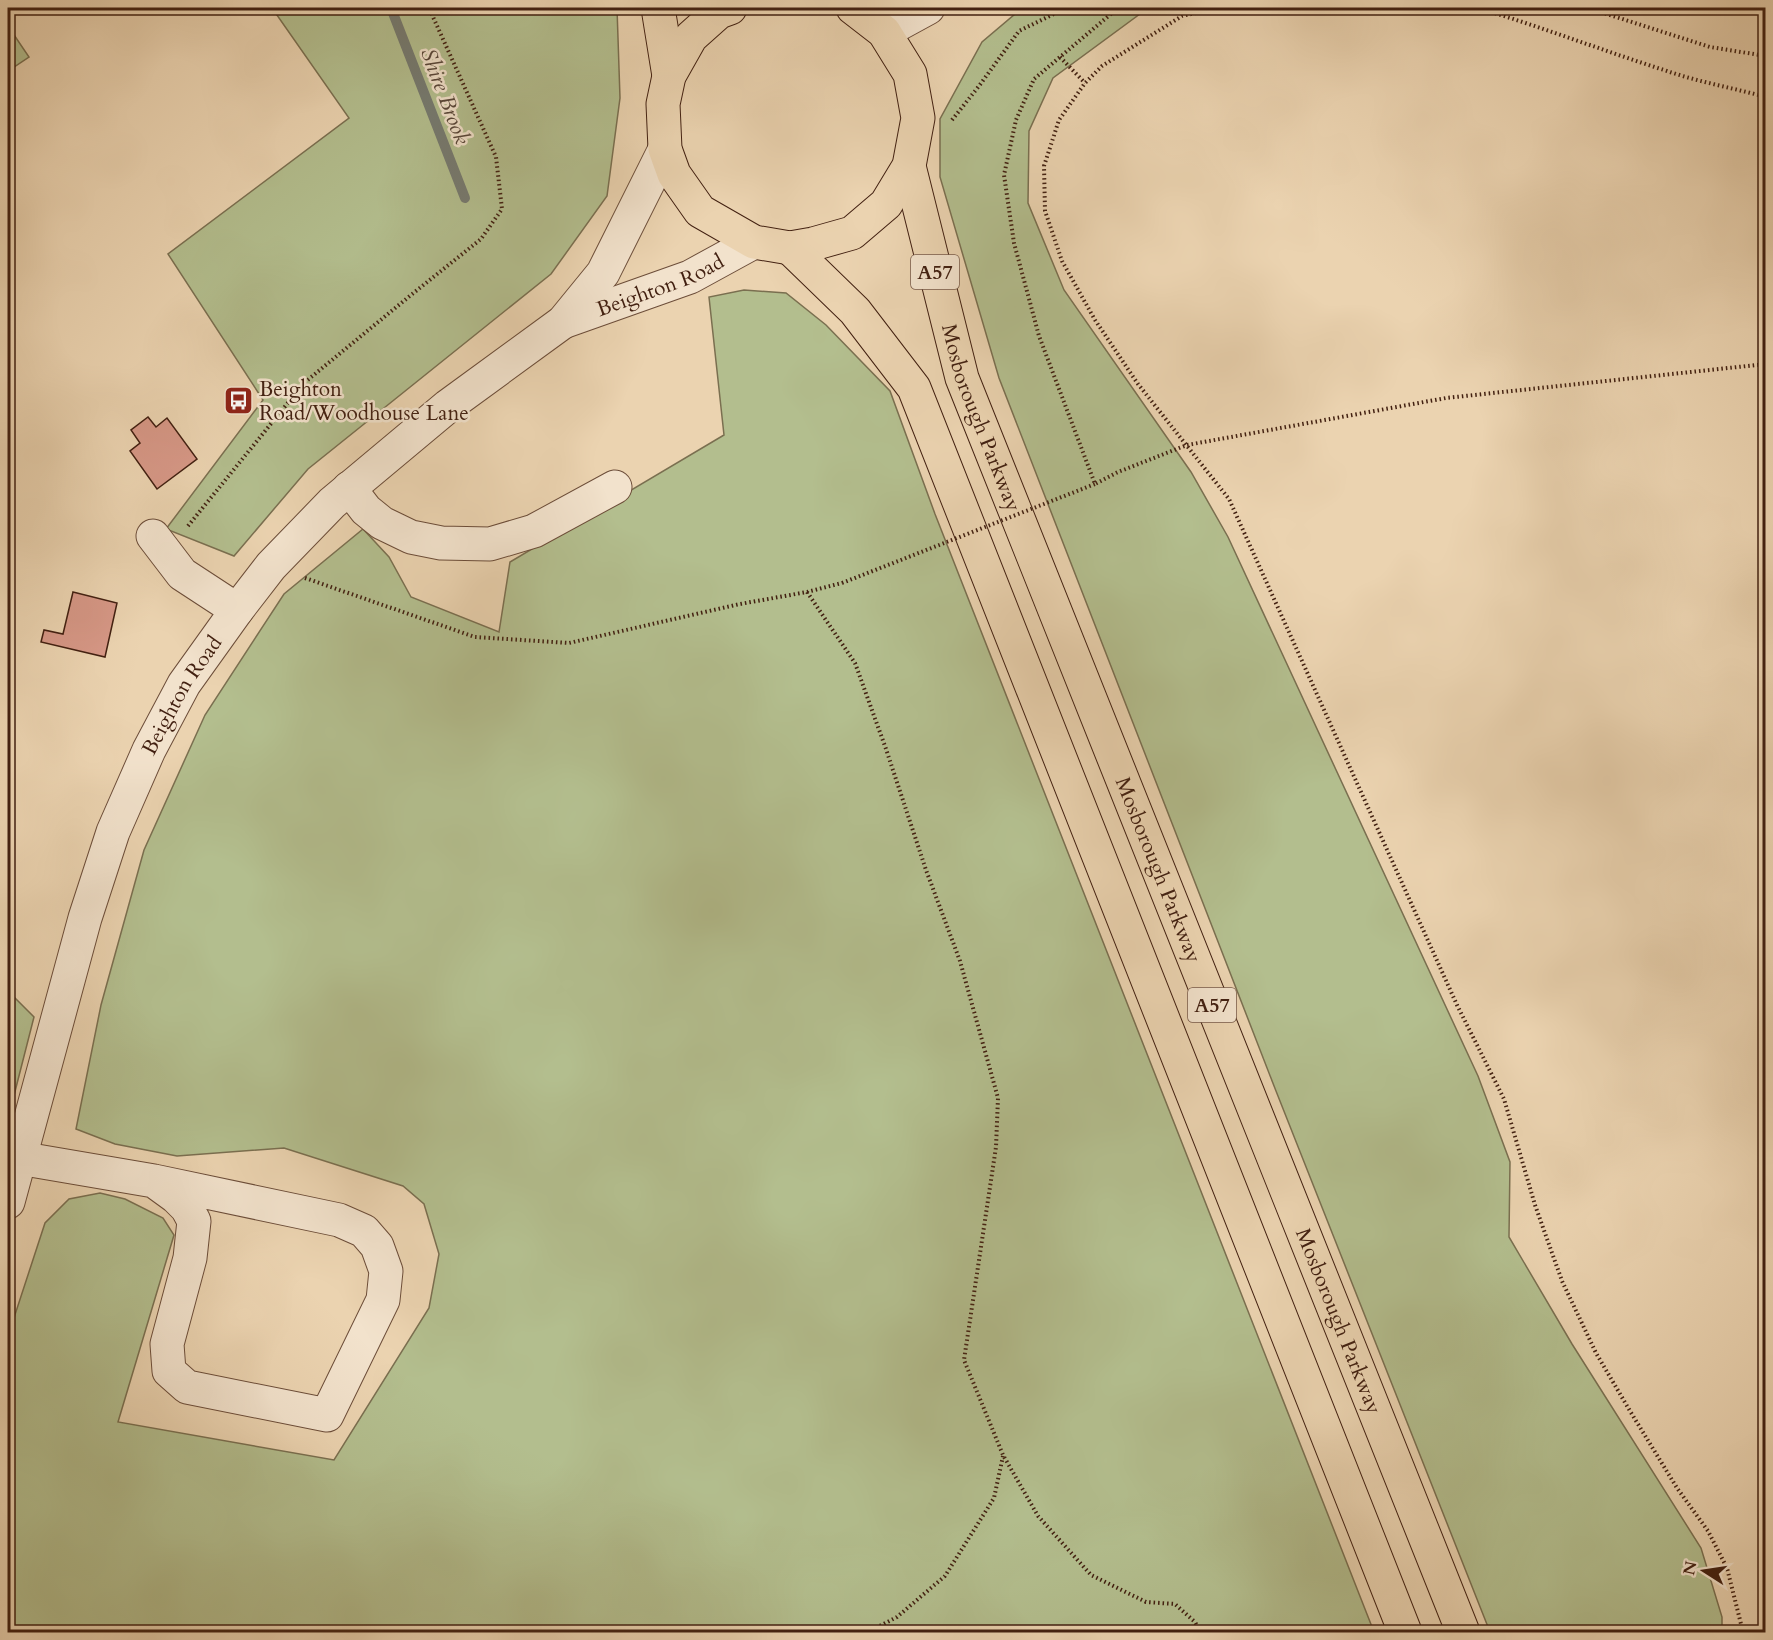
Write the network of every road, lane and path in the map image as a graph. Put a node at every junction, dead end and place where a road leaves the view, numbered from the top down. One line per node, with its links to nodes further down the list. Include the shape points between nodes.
1 (429, 8): 28 (path, via 496,157 502,209 481,239 304,383)
2 (658, 8): 14 (highway)
3 (730, 8): 14 (highway, via 718,12 691,38)
4 (853, 8): 11 (highway)
5 (928, 8): 11 (street)
6 (1066, 8): 17 (path, via 1019,31)
7 (1118, 8): 13 (path)
8 (1218, 8): 15 (path, via 1182,16 1102,66)
9 (1478, 8): 16 (path, via 1669,72)
10 (1588, 8): 12 (path, via 1710,48)
11 (884, 32): 19 (highway, via 910,74 918,118)
12 (1766, 56)
13 (1060, 57): 15 (path); 25 (path, via 1034,79 1016,120 1004,175 1014,243 1039,336)
14 (669, 76): 18 (highway, via 663,104)
15 (1085, 83): 24 (path, via 1059,120 1044,166 1045,211 1062,261 1095,320 1138,384)
16 (1766, 96)
17 (948, 125)
18 (665, 149): 20 (highway, via 674,174 700,211); 22 (street, Beighton Road, via 603,273)
19 (909, 166): 21 (highway, via 886,204 852,233); 39 (highway, Mosborough Parkway / A57, via 962,378)
20 (754, 242): 21 (highway); 22 (street, Beighton Road, via 690,277)
21 (790, 248): 38 (highway, A57, via 855,310 914,388)
22 (564, 322): 26 (street, Beighton Road, via 448,406)
23 (1766, 364): 24 (path, via 1446,398)
24 (1187, 445): 25 (path); 40 (path, via 1229,500 1457,1005 1504,1099 1562,1281 1596,1353 1727,1568)
25 (1095, 484): 30 (path, bridge, via 842,583)
26 (349, 488): 27 (street, via 382,524 411,537 441,543 490,544 534,531); 29 (street, Beighton Road)
27 (615, 488)
28 (160, 545): 31 (street, via 182,574)
29 (271, 566): 30 (path, via 475,637 569,643); 31 (street, Beighton Road)
30 (807, 592): 35 (path, via 855,663 960,961 998,1098 996,1147 964,1360)
31 (237, 610): 32 (street, Beighton Road, via 184,684 149,750 113,832)
32 (18, 1158): 33 (street); 34 (street, Beighton Road)
33 (154, 1181): 33 (street, via 339,1220 364,1231 377,1246 386,1270 383,1300 327,1415 187,1387 169,1371 167,1344 190,1258 194,1221 187,1208)
34 (8, 1202)
35 (1004, 1455): 36 (path, via 994,1498 945,1576 897,1617); 37 (path, via 1038,1516 1091,1575 1146,1602 1175,1604)
36 (868, 1632)
37 (1200, 1632)
38 (1405, 1632)
39 (1463, 1632)
40 (1743, 1632)

